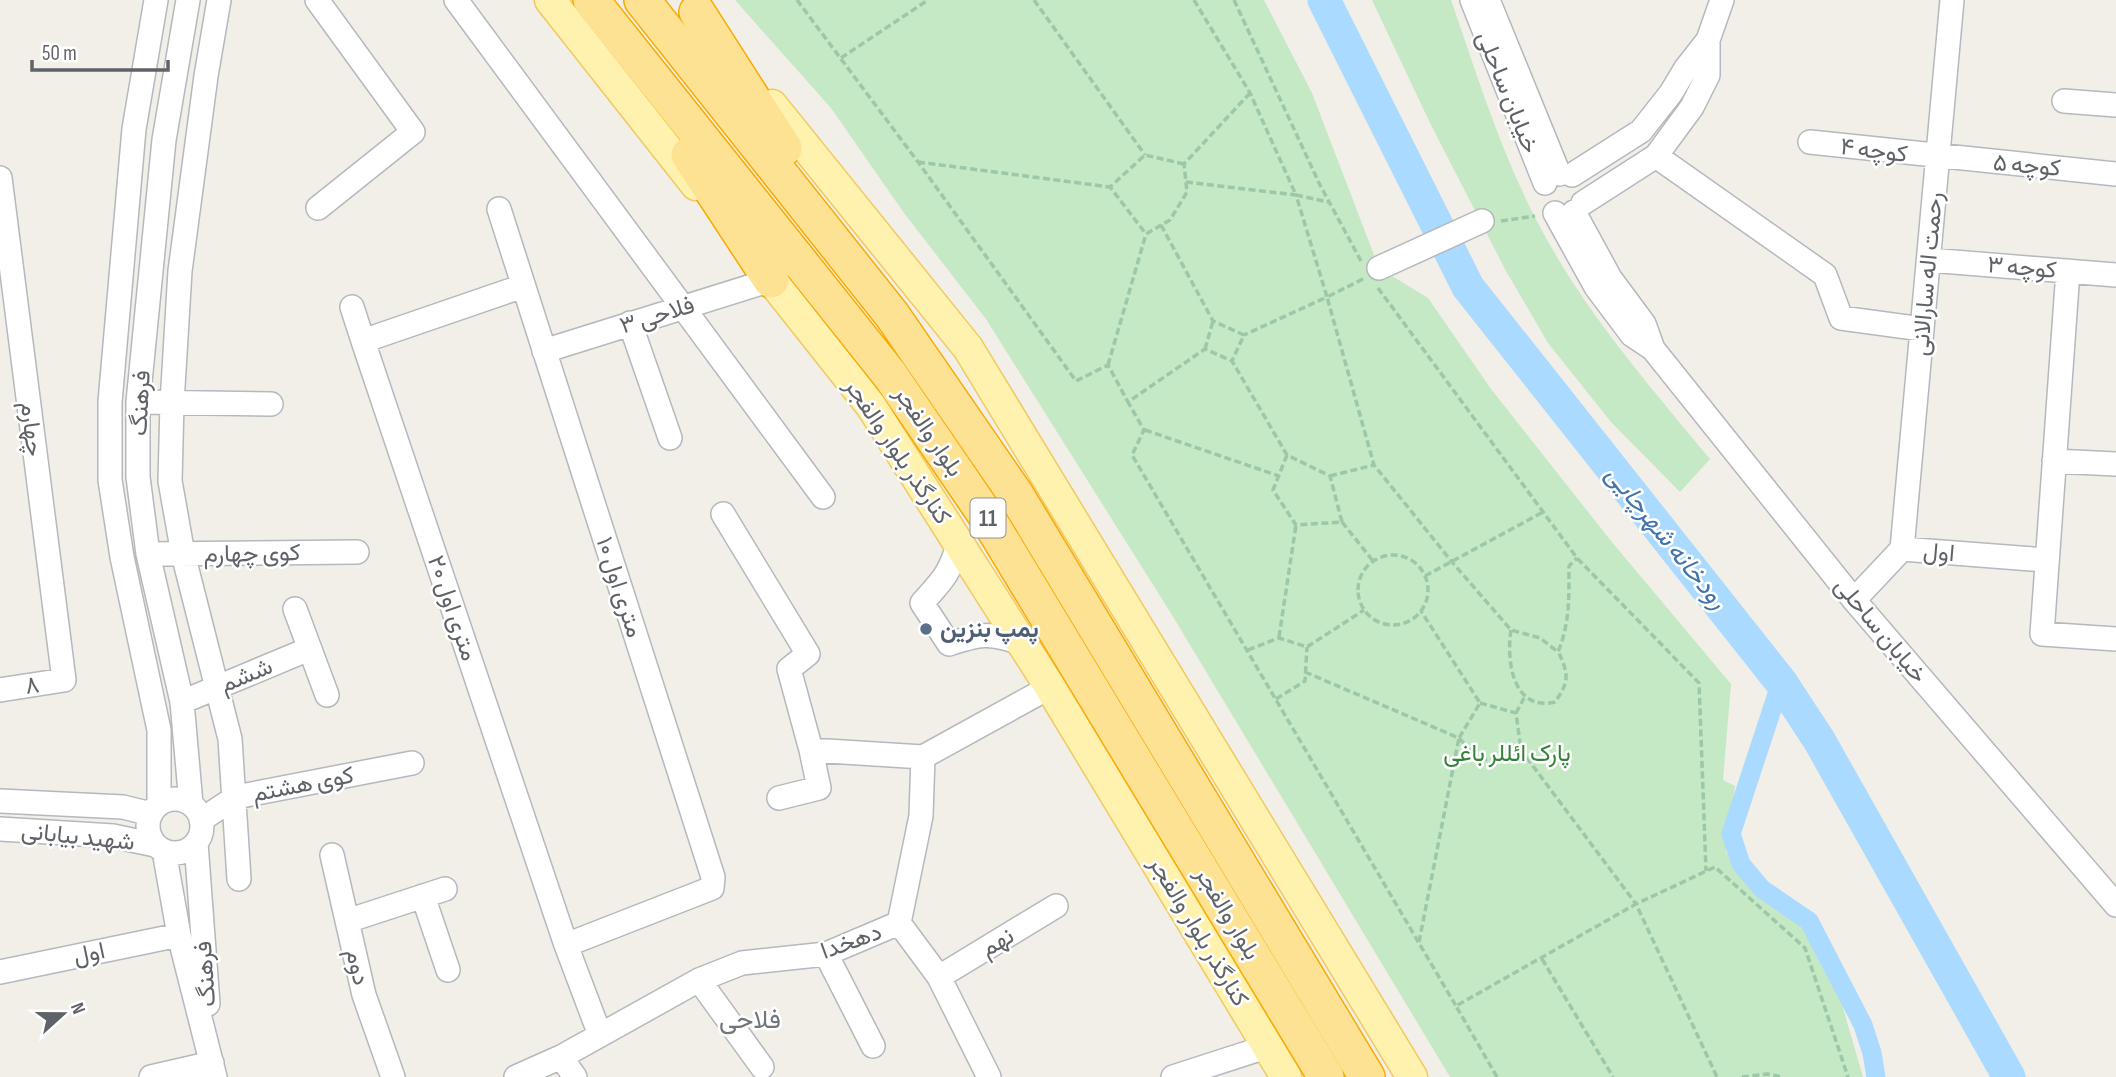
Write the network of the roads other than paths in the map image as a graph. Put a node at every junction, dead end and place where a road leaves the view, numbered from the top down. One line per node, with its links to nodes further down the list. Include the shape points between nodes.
1 (156, 0): 71 (street, فرهنگ, via 134,129 110,401 112,493 159,730)
2 (188, 0): 40 (street, فرهنگ, via 164,140)
3 (219, 0): 41 (street, via 180,271)
4 (317, 0): 23 (street, via 413,132)
5 (456, 0): 33 (street)
6 (550, 0): 31 (main road, کنارگذر بلوار والفجر)
7 (589, 0): 31 (highway); 102 (highway, بلوار والفجر / 11, via 890,375 988,517)
8 (642, 0): 35 (highway, بلوار والفجر / 11)
9 (1472, 0): 21 (street, خیابان ساحلی)
10 (1488, 0): 21 (street, خیابان ساحلی)
11 (1722, 0): 14 (street)
12 (1952, 0): 19 (street, رحمت اله سارالانی)
13 (692, 6): 35 (highway); 104 (main road, via 968,348)
14 (1708, 40): 18 (street, via 1707,75 1692,107); 21 (street, via 1641,131)
15 (2064, 101): 16 (street)
16 (2116, 105)
17 (1810, 142): 19 (street, کوچه ۴)
18 (1656, 156): 25 (street); 37 (street, via 1825,275 1841,318)
19 (1938, 157): 20 (street, کوچه ۵); 27 (street, رحمت اله سارالانی)
20 (2116, 174)
21 (1559, 177): 25 (street, via 1582,184 1584,190); 25 (street, via 1543,190 1545,204)
22 (0, 178): 59 (street, چهارم)
23 (318, 208)
24 (499, 209): 32 (street, ۱۰ متری اول)
25 (1571, 210): 54 (street, خیابان ساحلی, via 1596,288 1632,335 1653,349)
26 (1491, 221): 29 (street)
27 (1929, 260): 28 (street, کوچه ۳); 37 (street, رحمت اله سارالانی)
28 (2068, 271): 30 (street, کوچه ۳); 44 (street)
29 (1372, 274)
30 (2116, 275)
31 (771, 280): 33 (street, فلاحی ۳); 48 (main road, کنارگذر بلوار والفجر, via 871,406)
32 (523, 286): 38 (street); 39 (street, ۱۰ متری اول)
33 (683, 306): 36 (street, فلاحی ۳); 46 (street)
34 (352, 307): 38 (street, ۲۰ متری اول)
35 (892, 316): 103 (highway, بلوار والفجر / 11, via 1016,495)
36 (630, 323): 39 (street, فلاحی ۳); 43 (street)
37 (1923, 329): 49 (street, رحمت اله سارالانی)
38 (363, 341): 83 (street, ۲۰ متری اول)
39 (544, 351): 83 (street, ۱۰ متری اول, via 713,877 712,888)
40 (138, 402): 41 (street); 51 (street, فرهنگ, via 138,477)
41 (172, 403): 42 (street); 52 (street, via 170,481)
42 (271, 404)
43 (670, 438)
44 (2054, 461): 45 (street); 53 (street)
45 (2116, 464)
46 (823, 497)
47 (723, 514): 65 (street, via 808,654 789,669)
48 (959, 541): 57 (main road, کنارگذر بلوار والفجر); 57 (street, via 945,578 922,603 949,643 980,634)
49 (1902, 549): 53 (street, اول); 54 (street, اول)
50 (357, 552): 52 (street, کوی چهارم)
51 (148, 554): 52 (street, کوی چهارم); 64 (street, فرهنگ)
52 (183, 554): 60 (street)
53 (2045, 560): 56 (street, via 2042,634)
54 (1854, 600): 78 (street, خیابان ساحلی)
55 (295, 609): 58 (street)
56 (2116, 639)
57 (1020, 643): 61 (main road, کنارگذر بلوار والفجر)
58 (309, 649): 60 (street, ششم); 63 (street)
59 (64, 680): 62 (street, ۸)
60 (218, 687): 64 (street, ششم); 68 (street)
61 (1050, 687): 66 (street); 91 (main road, کنارگذر بلوار والفجر)
62 (0, 691)
63 (327, 695)
64 (182, 702): 72 (street, فرهنگ)
65 (811, 750): 66 (street); 69 (street, via 819,789)
66 (923, 757): 81 (street, دهخدا, via 921,816)
67 (412, 763): 68 (street, کوی هشتم)
68 (236, 797): 72 (street, کوی هشتم); 77 (street)
69 (779, 798)
70 (0, 801): 71 (street, شهید بیابانی)
71 (155, 809): 72 (street, via 175,799); 75 (street, via 148,830)
72 (196, 812): 74 (street, via 200,836)
73 (0, 829): 75 (street, شهید بیابانی, via 113,836)
74 (196, 843): 75 (street, via 182,852); 94 (street, فرهنگ)
75 (160, 848): 82 (street, فرهنگ)
76 (332, 855): 80 (street, دوم)
77 (239, 879)
78 (2113, 899)
79 (1056, 906): 87 (street, نهم)
80 (347, 921): 85 (street, via 434,892); 96 (street, دوم, via 364,995)
81 (899, 923): 84 (street, دهخدا); 87 (street)
82 (179, 934): 86 (street, اول); 94 (street, فرهنگ)
83 (566, 945): 89 (street, ۲۰ متری اول)
84 (825, 954): 88 (street, دهخدا, via 742,963); 90 (street)
85 (448, 970)
86 (0, 972)
87 (939, 977): 99 (street)
88 (699, 980): 89 (street, دهخدا); 93 (street)
89 (600, 1035): 92 (street, دهخدا)
90 (873, 1046)
91 (1269, 1046): 100 (street); 101 (main road, کنارگذر بلوار والفجر)
92 (561, 1057): 97 (street, دهخدا); 98 (street)
93 (762, 1067)
94 (213, 1070): 95 (street)
95 (151, 1077)
96 (393, 1077)
97 (516, 1077)
98 (575, 1077)
99 (989, 1077)
100 (1173, 1077)
101 (1286, 1077)
102 (1326, 1077)
103 (1367, 1077)
104 (1412, 1077)

